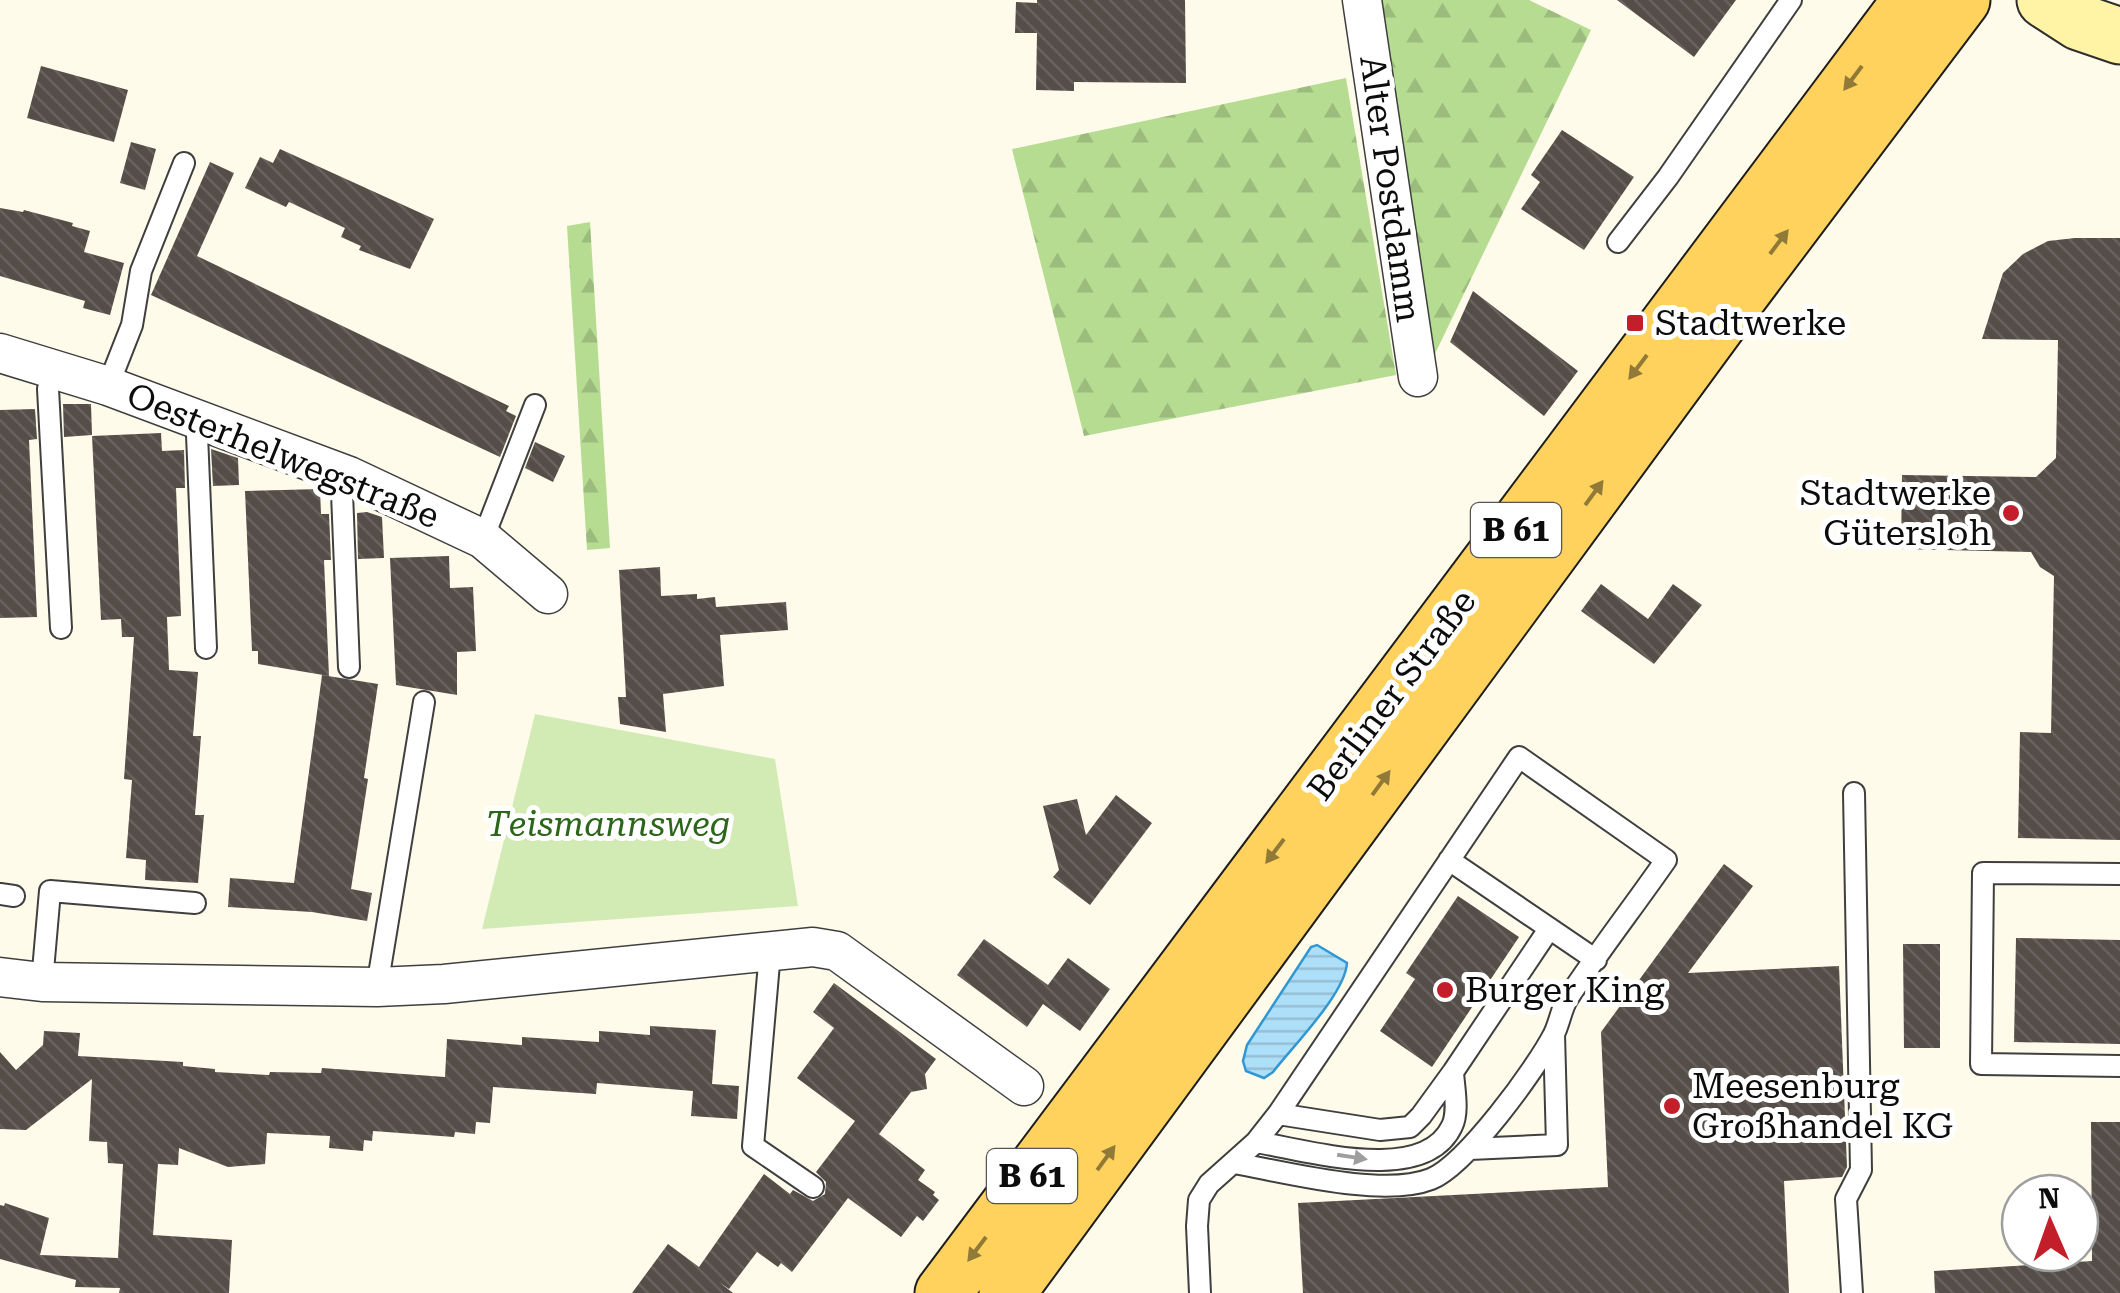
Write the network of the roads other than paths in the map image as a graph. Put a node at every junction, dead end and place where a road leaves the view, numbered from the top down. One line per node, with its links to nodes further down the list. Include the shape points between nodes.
1 (1362, 0): 11 (street, Alter Postdamm)
2 (1791, 0): 8 (lane)
3 (1911, 0): 41 (main road, Berliner Straße / B 61, one-way to 41)
4 (1962, 0): 42 (main road, Berliner Straße / B 61, one-way to 4)
5 (2045, 0): 6 (street, via 2079,22)
6 (2120, 36)
7 (184, 163): 12 (lane, via 140,271 132,325)
8 (1618, 242)
9 (0, 353): 10 (street, Oesterhelwegstraße)
10 (54, 368): 12 (street, Oesterhelwegstraße); 18 (lane, via 48,389)
11 (1418, 378)
12 (108, 386): 14 (street, Oesterhelwegstraße)
13 (535, 406): 16 (lane)
14 (202, 419): 15 (street, Oesterhelwegstraße); 19 (lane, via 197,436)
15 (349, 476): 16 (street, Oesterhelwegstraße); 20 (lane, via 342,492)
16 (483, 539): 17 (street, Oesterhelwegstraße)
17 (548, 594)
18 (61, 628)
19 (206, 648)
20 (349, 667)
21 (424, 702): 31 (lane)
22 (1854, 793): 44 (lane, via 1860,1170 1846,1199)
23 (1449, 860): 26 (lane); 28 (lane, via 1519,757 1666,860); 36 (lane)
24 (2120, 874): 33 (lane, via 1983,873 1980,1064)
25 (195, 903): 30 (lane, via 50,892)
26 (1549, 929): 28 (lane); 34 (lane)
27 (770, 952): 31 (street); 35 (street, via 837,951); 40 (lane, via 753,1146)
28 (1596, 960): 32 (lane, via 1566,1002)
29 (0, 976): 30 (street)
30 (42, 982): 31 (street)
31 (377, 986)
32 (1554, 1034): 38 (lane); 38 (lane, via 1557,1145)
33 (2120, 1066)
34 (1453, 1072): 36 (lane, via 1422,1116 1396,1131); 37 (lane, one-way to 34, via 1377,1161 1413,1158 1452,1128)
35 (1024, 1086)
36 (1278, 1114): 37 (lane)
37 (1256, 1142): 39 (lane)
38 (1470, 1149): 39 (lane, via 1434,1178 1406,1185)
39 (1234, 1163): 43 (lane, via 1200,1200)
40 (813, 1187)
41 (943, 1293)
42 (1007, 1293)
43 (1200, 1293)
44 (1852, 1293)

